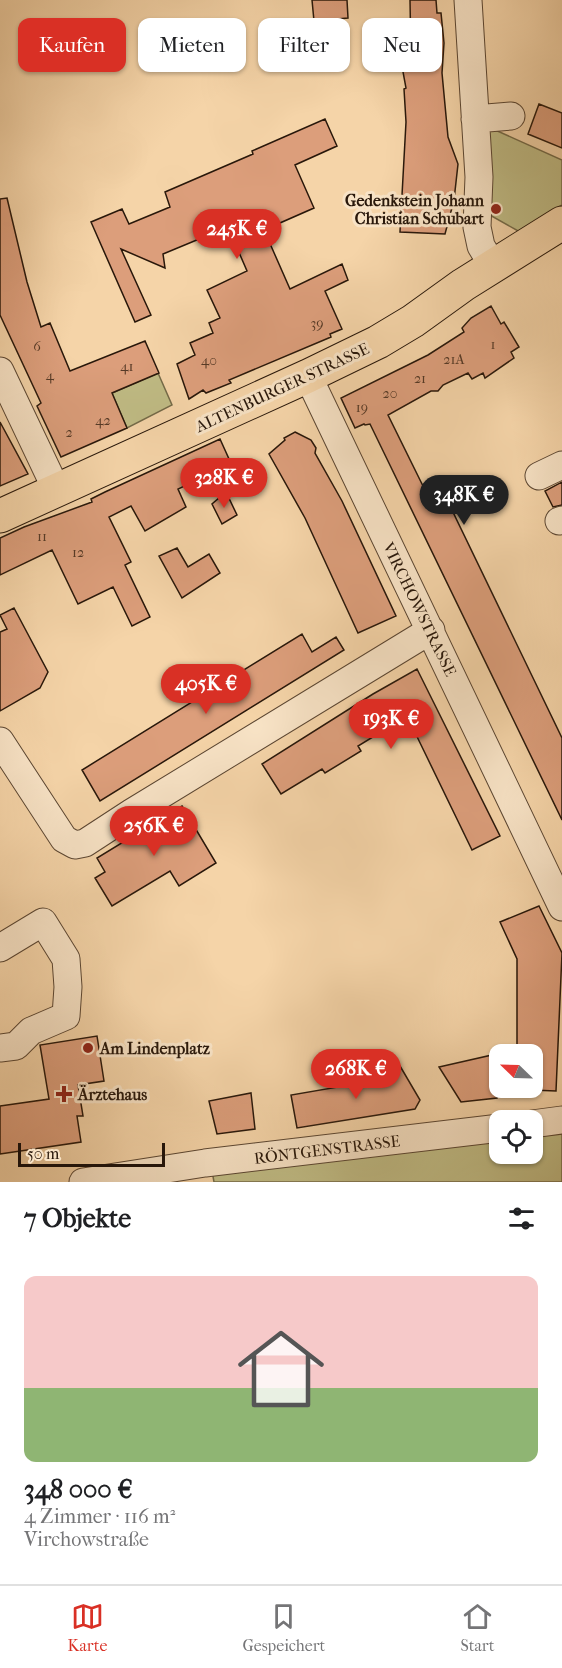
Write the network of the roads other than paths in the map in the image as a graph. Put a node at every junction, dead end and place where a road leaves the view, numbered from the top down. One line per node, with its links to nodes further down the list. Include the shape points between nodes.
1 (468, 0): 3 (street)
2 (512, 116): 3 (street)
3 (475, 120): 5 (street, via 478,236)
4 (558, 225): 5 (main road, ALTENBURGER STRASSE)
5 (494, 266): 7 (main road, ALTENBURGER STRASSE, via 399,330)
6 (0, 371): 8 (street)
7 (308, 376): 8 (main road, ALTENBURGER STRASSE); 10 (street, VIRCHOWSTRASSE)
8 (57, 491): 9 (main road, ALTENBURGER STRASSE)
9 (0, 516)
10 (431, 630): 11 (street, via 85,843 75,845 64,839); 12 (street, VIRCHOWSTRASSE)
11 (0, 741)
12 (562, 907)
13 (0, 948): 14 (street, via 43,922 66,959 68,987 66,1016 31,1031 16,1046)
14 (0, 1048)
15 (562, 1120): 16 (street)
16 (543, 1123)
17 (489, 1129): 18 (street, RÖNTGENSTRASSE, via 205,1163)
18 (83, 1182)

